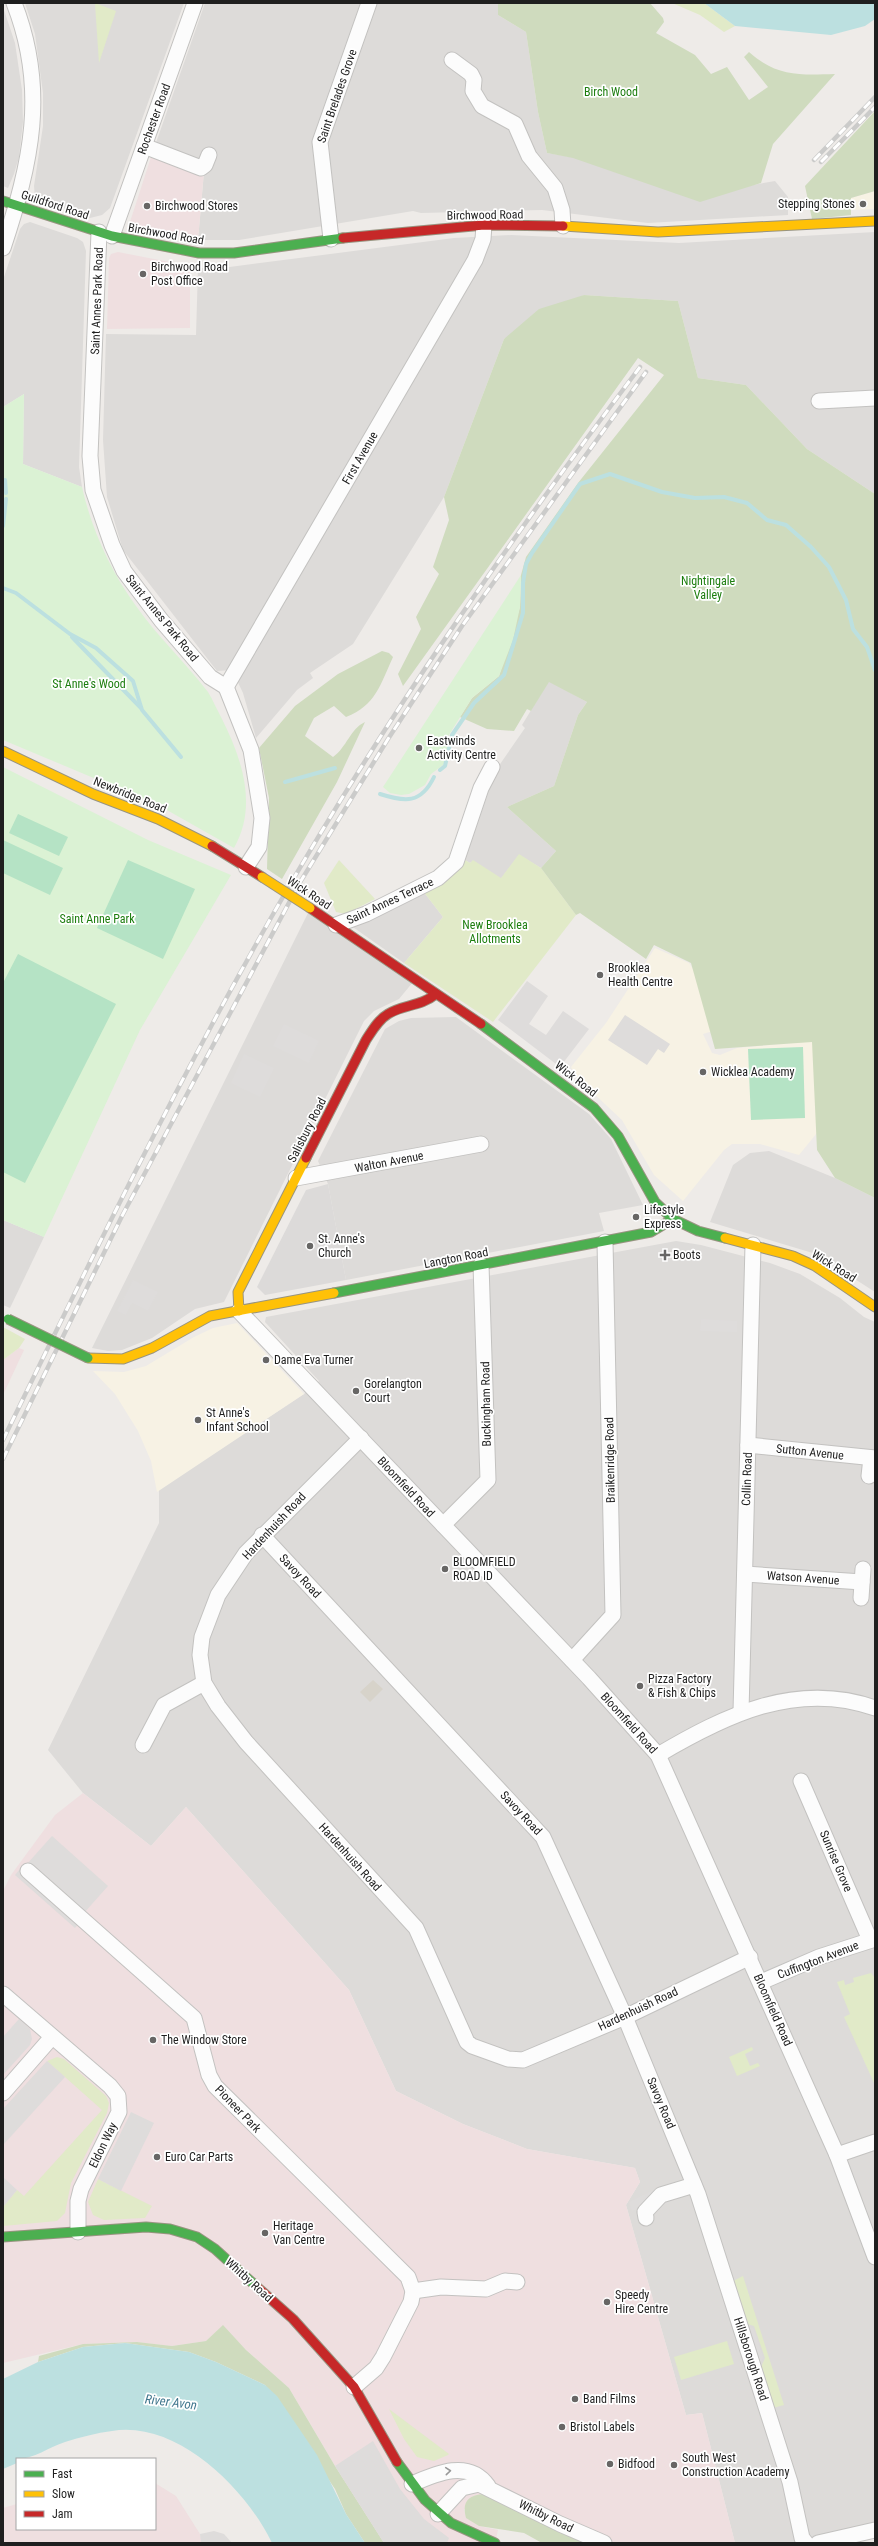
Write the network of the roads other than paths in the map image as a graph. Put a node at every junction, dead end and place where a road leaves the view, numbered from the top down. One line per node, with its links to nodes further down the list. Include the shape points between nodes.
1 (14, 3): 8 (street, via 25,34 34,103 33,134)
2 (196, 3): 5 (street, Rochester Road)
3 (369, 3): 13 (street, Saint Brelades Grove, via 319,147)
4 (452, 60): 11 (street, via 471,74 474,80 472,91 482,106 515,124 529,156 555,188 562,210)
5 (144, 146): 6 (street, via 201,168 206,165); 12 (street, Rochester Road)
6 (209, 155)
7 (3, 201): 8 (street, Guildford Road)
8 (17, 206): 12 (street, Guildford Road); 14 (street)
9 (875, 221): 11 (street, Birchwood Road, via 658,232)
10 (484, 225): 11 (street, Birchwood Road); 13 (street, Birchwood Road); 17 (street, First Avenue, via 483,239 475,260)
11 (563, 226)
12 (106, 234): 13 (street, Birchwood Road, via 200,253 234,253); 17 (street, Saint Annes Park Road, via 90,456 93,490 124,571 161,620 210,677)
13 (331, 239)
14 (3, 248)
15 (875, 398): 16 (street)
16 (819, 401)
17 (226, 687): 20 (street, via 251,750 262,818 259,847)
18 (3, 751): 20 (street, Newbridge Road, via 93,794 158,819)
19 (492, 767): 21 (street, Saint Annes Terrace, via 481,788 456,862 438,878 366,914)
20 (246, 867): 21 (street, Wick Road, bridge)
21 (336, 925): 22 (street, Wick Road)
22 (436, 994): 24 (street, Salisbury Road, via 424,1005 393,1011 378,1022 366,1040); 25 (street, Wick Road, via 501,1038 594,1108 618,1136 655,1202)
23 (482, 1144): 24 (street, Walton Avenue)
24 (296, 1178): 30 (street, Salisbury Road, via 238,1292)
25 (674, 1219): 26 (street, Langton Road, via 651,1232); 27 (street, Wick Road, via 698,1231)
26 (605, 1242): 28 (street, Langton Road); 40 (street, Braikenridge Road, via 613,1615)
27 (754, 1245): 29 (street, Wick Road, via 815,1266); 33 (street, Collin Road)
28 (481, 1265): 30 (street, Langton Road); 36 (street, Buckingham Road, via 488,1480)
29 (875, 1306)
30 (239, 1311): 31 (street, Langton Road, bridge, via 210,1316 191,1324 145,1353 106,1362 88,1358); 32 (street, Bloomfield Road)
31 (5, 1318)
32 (361, 1438): 36 (street, Bloomfield Road); 37 (street, Hardenhuish Road)
33 (748, 1445): 34 (street, Sutton Avenue); 38 (street, Collin Road)
34 (873, 1458): 35 (street, Sutton Avenue)
35 (869, 1476)
36 (442, 1525): 40 (street, Bloomfield Road)
37 (262, 1535): 41 (street, Hardenhuish Road, via 246,1553 218,1595 207,1622 200,1655); 52 (street, Savoy Road, via 543,1837)
38 (745, 1574): 39 (street, Watson Avenue, via 863,1576); 43 (street, Collin Road)
39 (861, 1598)
40 (572, 1660): 45 (street, Bloomfield Road)
41 (204, 1683): 44 (street, via 164,1705); 52 (street, Hardenhuish Road, via 246,1742 416,1928 467,2042 472,2046 508,2059 523,2060)
42 (875, 1708): 43 (street, via 844,1700 817,1699 773,1702)
43 (741, 1712): 45 (street, via 721,1720)
44 (143, 1745)
45 (658, 1755): 49 (street, Bloomfield Road)
46 (801, 1781): 48 (street, Sunrise Grove)
47 (28, 1871): 63 (street, Pioneer Park, via 194,2018 209,2075 215,2086 404,2273)
48 (872, 1939): 50 (street, Cuffington Avenue, via 819,1957)
49 (750, 1957): 50 (street, Bloomfield Road); 52 (street, Hardenhuish Road)
50 (761, 1982): 56 (street, Bloomfield Road)
51 (3, 1994): 53 (street, Eldon Way)
52 (624, 2017): 57 (street, Savoy Road)
53 (52, 2037): 54 (street); 59 (street, Eldon Way, via 110,2086 118,2096 119,2112 81,2189 78,2201)
54 (3, 2093)
55 (875, 2142): 56 (street)
56 (837, 2154): 61 (street, Bloomfield Road)
57 (693, 2181): 58 (street, via 661,2195 656,2202 648,2203); 71 (street, Hillsborough Road, via 790,2482 802,2538)
58 (646, 2218)
59 (78, 2232): 60 (street, Whitby Road); 64 (street, Whitby Road, via 146,2227 170,2229 197,2237 215,2249 293,2319)
60 (3, 2237)
61 (875, 2257)
62 (516, 2282): 63 (street, via 505,2281 486,2289 441,2287)
63 (412, 2291): 64 (street, via 411,2302 383,2357 376,2368)
64 (354, 2387): 65 (street, Whitby Road)
65 (412, 2484): 66 (street, Whitby Road, one-way to 66, via 442,2472 464,2471 476,2474); 67 (street, Whitby Road)
66 (489, 2487): 67 (street, Whitby Road, via 476,2483 465,2486); 70 (street, Whitby Road, via 560,2524)
67 (438, 2514): 69 (street, Whitby Road, via 451,2523)
68 (875, 2530): 72 (street)
69 (495, 2543)
70 (604, 2543)
71 (806, 2543)
72 (818, 2543)

